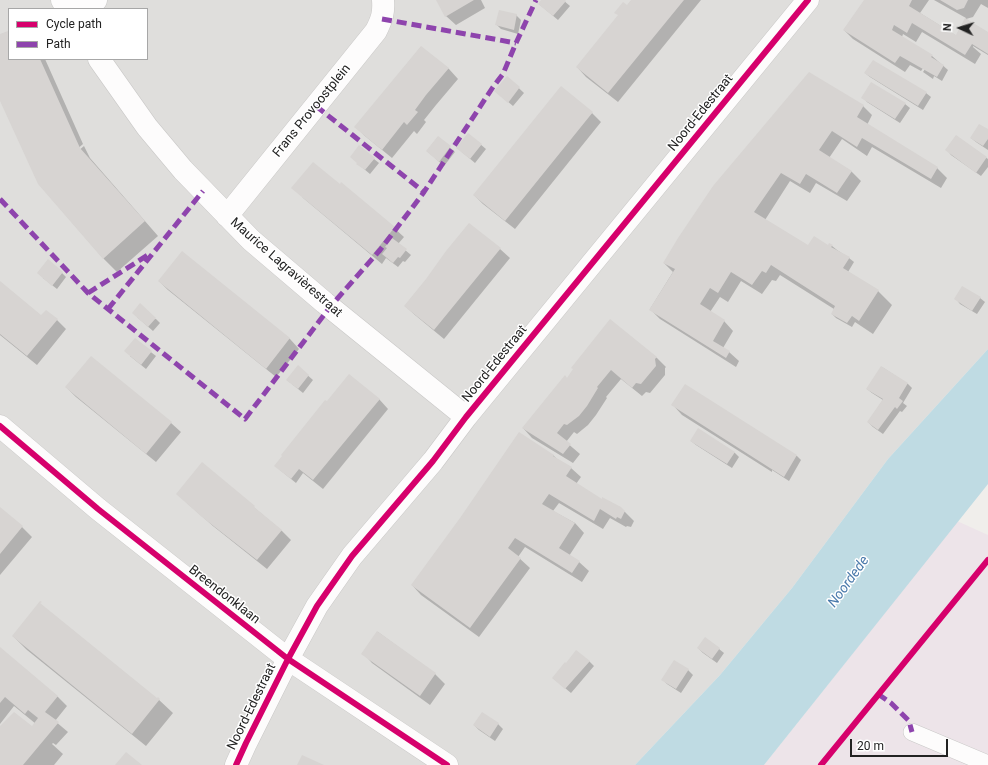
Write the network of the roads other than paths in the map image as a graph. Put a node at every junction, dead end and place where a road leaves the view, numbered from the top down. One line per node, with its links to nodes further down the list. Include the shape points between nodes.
1 (96, 0): 4 (street)
2 (383, 0): 6 (street, Frans Provoostplein, via 382,19 376,30)
3 (808, 0): 7 (street, Noord-Edestraat)
4 (80, 8)
5 (100, 60): 6 (street, Maurice Lagravièrestraat, via 147,127 183,170)
6 (228, 216): 7 (street, Maurice Lagravièrestraat, via 251,240 325,303)
7 (466, 417): 9 (street, Noord-Edestraat, via 433,461 352,556 317,606)
8 (0, 426): 9 (street, Breendonklaan, via 98,509)
9 (288, 659): 12 (street, Noord-Edestraat); 13 (street, Breendonklaan)
10 (912, 732): 11 (lane)
11 (988, 764)
12 (236, 765)
13 (447, 765)

